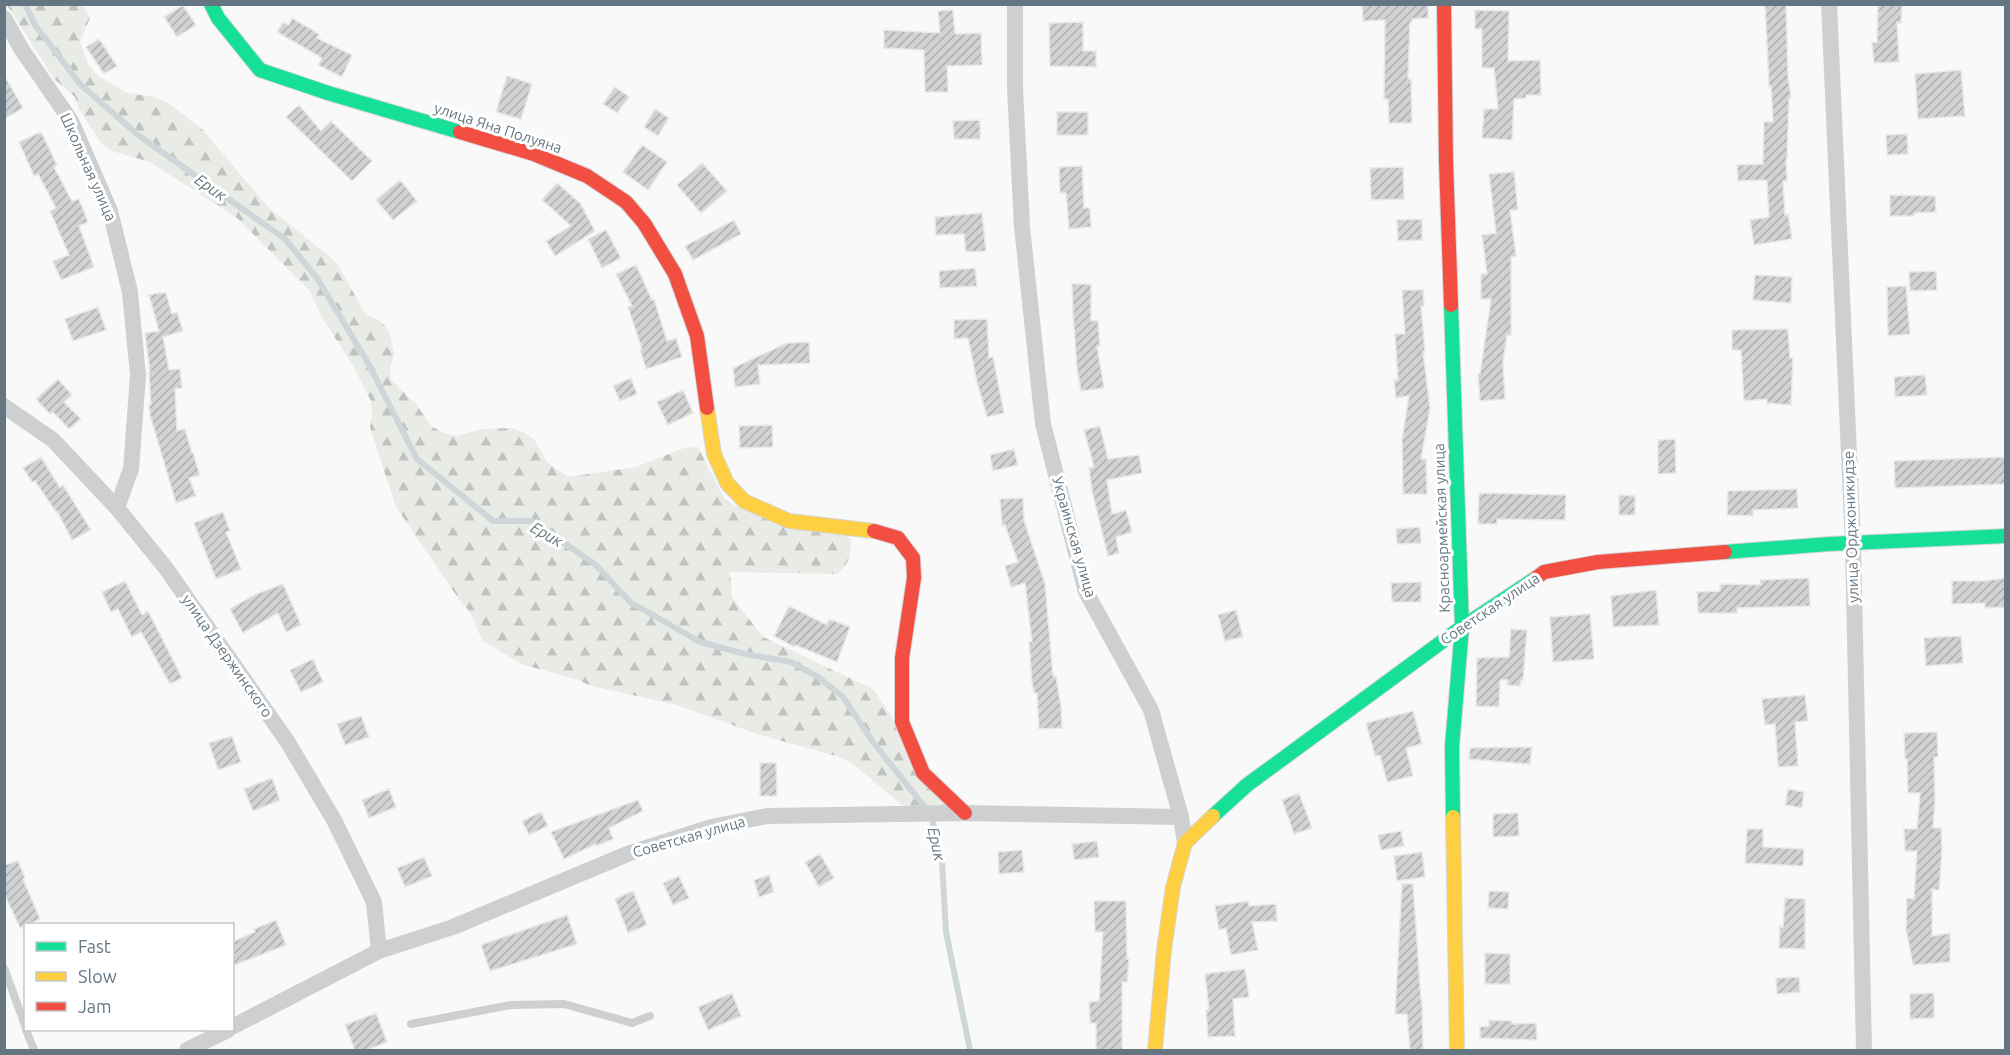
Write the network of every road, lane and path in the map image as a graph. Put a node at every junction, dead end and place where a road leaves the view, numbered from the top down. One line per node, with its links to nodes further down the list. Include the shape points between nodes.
1 (211, 4): 11 (street, улица Яна Полуяна, via 260,70 534,154 587,176 626,202 644,223 675,274 697,336 714,453 727,483 744,501 789,521 868,528 898,538 913,558 914,578 902,658 902,722 923,772)
2 (1015, 4): 12 (street, Украинская улица, via 1022,227 1043,424 1086,592 1151,710)
3 (1444, 4): 10 (street, Красноармейская улица)
4 (1829, 4): 9 (street, улица Орджоникидзе)
5 (4, 18): 7 (street, Школьная улица, via 71,121 111,211 130,292 138,375 131,469)
6 (4, 406): 7 (street, улица Дзержинского, via 53,440)
7 (117, 508): 14 (street, улица Дзержинского, via 165,567 287,741 334,820 374,902)
8 (2006, 536): 9 (street, Советская улица)
9 (1853, 544): 10 (street, Советская улица, via 1598,562 1544,572); 26 (street, улица Орджоникидзе)
10 (1462, 627): 13 (street, Советская улица, via 1247,785); 25 (street, Красноармейская улица, via 1452,747)
11 (965, 813): 12 (street, Советская улица); 14 (street, Советская улица, via 767,816 711,827 630,853 453,927)
12 (1181, 817): 13 (street, Украинская улица)
13 (1185, 843): 24 (street, Украинская улица, via 1173,887)
14 (379, 951): 19 (street, Советская улица)
15 (4, 968): 17 (lane)
16 (650, 1016): 18 (lane, via 632,1023 564,1004 511,1005)
17 (24, 1023)
18 (411, 1024)
19 (234, 1026)
20 (27, 1031): 22 (lane)
21 (224, 1031): 23 (street)
22 (33, 1050)
23 (187, 1050)
24 (1155, 1050)
25 (1457, 1050)
26 (1864, 1050)

